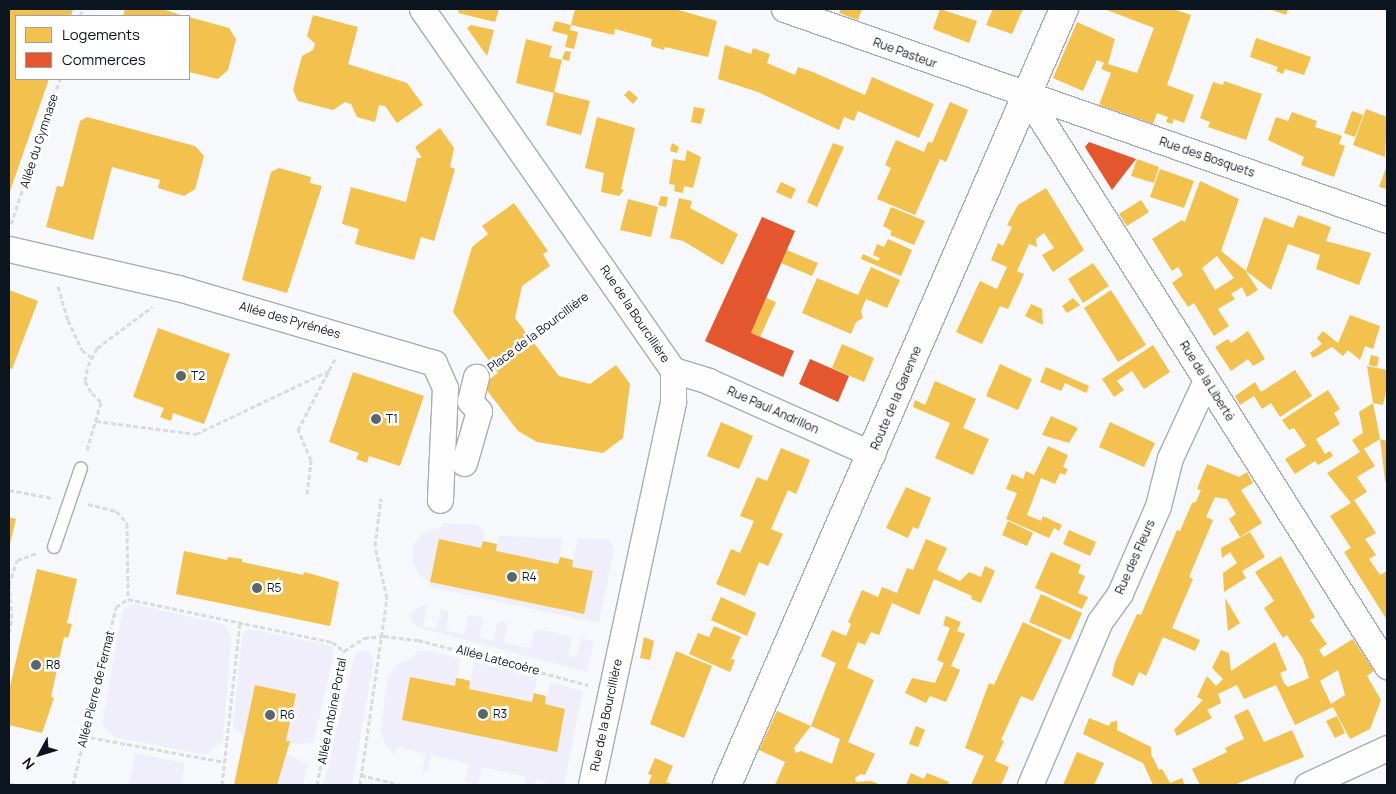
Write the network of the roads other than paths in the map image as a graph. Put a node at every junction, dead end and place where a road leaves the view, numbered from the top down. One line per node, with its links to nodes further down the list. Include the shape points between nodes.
1 (422, 9): 7 (street, Rue de la Bourcillière)
2 (784, 9): 4 (street, Rue Pasteur)
3 (1064, 9): 4 (main road, Route de la Garenne)
4 (1026, 96): 5 (street, Rue des Bosquets); 9 (street, Rue de la Liberté); 10 (main road, Route de la Garenne)
5 (1387, 220)
6 (9, 250): 13 (street, Allée des Pyrénées, via 178,288 434,363 445,388)
7 (673, 370): 10 (street, Rue Paul Andrillon, via 708,381); 17 (street, Rue de la Bourcillière, via 673,402)
8 (476, 377): 11 (street, via 470,402 479,411)
9 (1206, 380): 15 (street, Rue de la Liberté); 19 (street, Rue des Fleurs, via 1170,458 1158,506 1120,593 1100,621)
10 (872, 454): 18 (main road, Route de la Garenne)
11 (464, 463)
12 (81, 468): 14 (lane)
13 (440, 500)
14 (54, 547)
15 (1387, 666)
16 (1387, 748): 20 (street)
17 (591, 785)
18 (726, 785)
19 (1030, 785)
20 (1307, 785)

